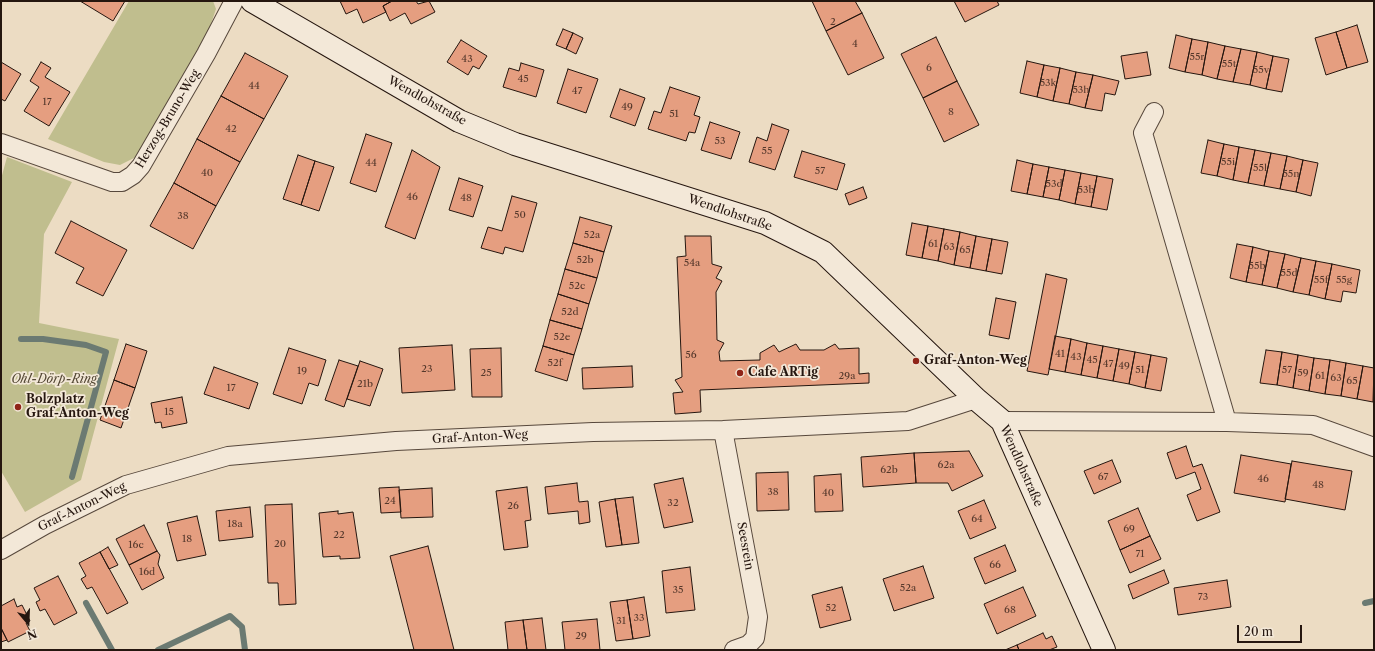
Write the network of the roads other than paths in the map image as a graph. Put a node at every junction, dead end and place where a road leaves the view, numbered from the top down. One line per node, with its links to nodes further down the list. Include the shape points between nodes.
1 (234, 1): 4 (street, Herzog-Bruno-Weg, via 141,166 122,182 112,182)
2 (252, 1): 5 (street, Wendlohstraße, via 459,121 515,144 765,223 823,252)
3 (1154, 112): 7 (street, via 1143,133)
4 (1, 143)
5 (976, 399): 6 (street, Wendlohstraße); 8 (street, Graf-Anton-Weg, via 908,421)
6 (1002, 421): 7 (street); 12 (street, Wendlohstraße)
7 (1226, 422): 9 (street, via 1313,426)
8 (724, 430): 10 (street, Graf-Anton-Weg, via 593,432 396,441 228,456 126,485); 11 (street, Seesrein, via 758,617 755,638 748,645)
9 (1374, 447)
10 (1, 550)
11 (734, 650)
12 (1104, 650)

